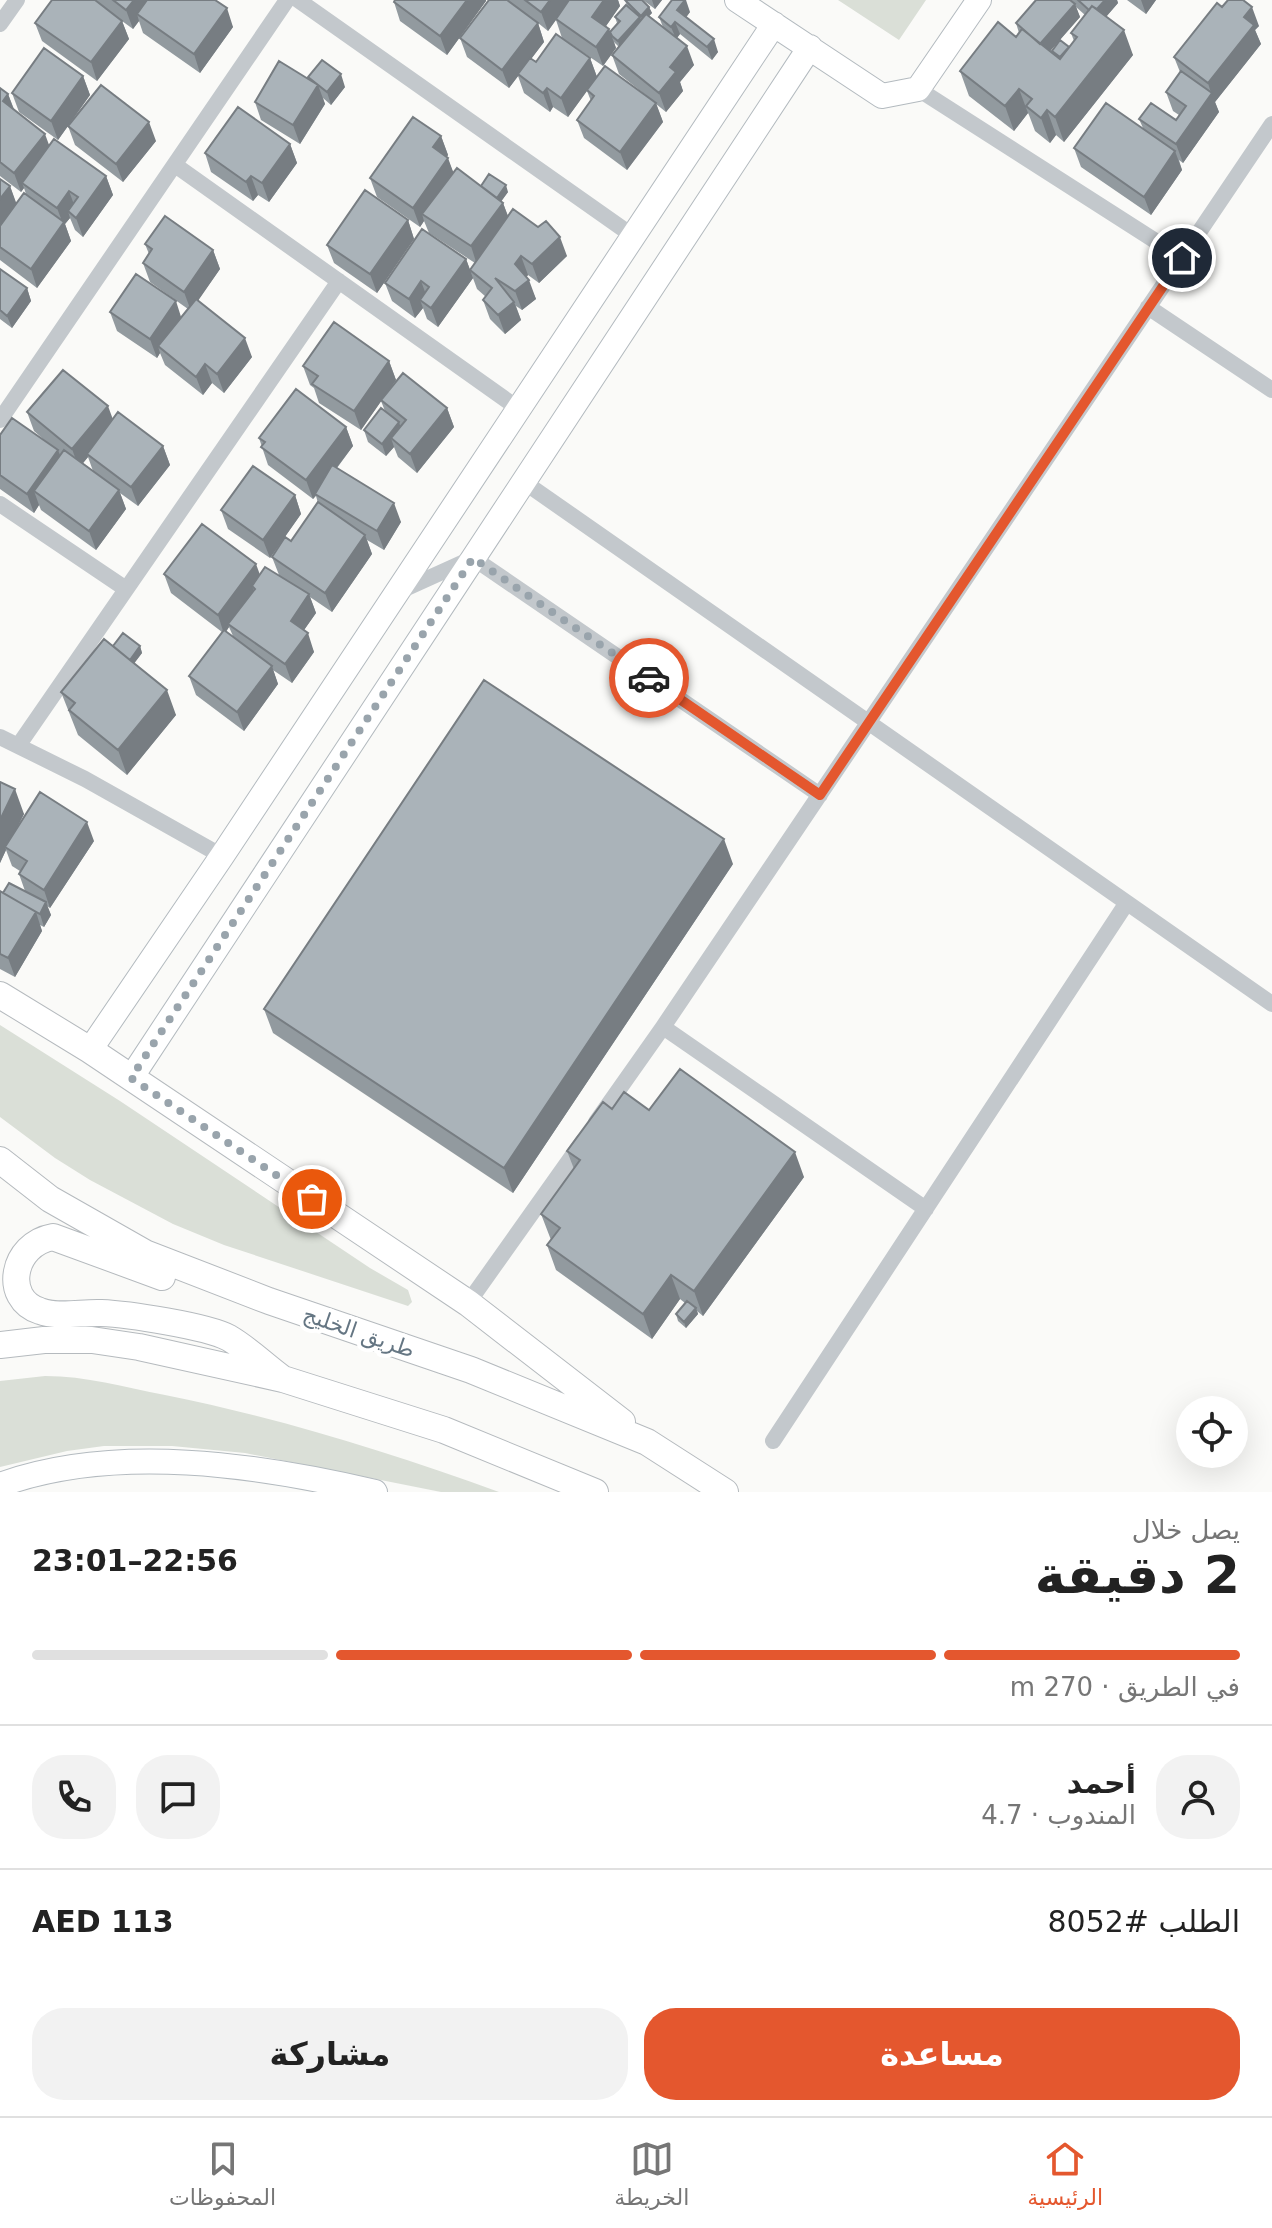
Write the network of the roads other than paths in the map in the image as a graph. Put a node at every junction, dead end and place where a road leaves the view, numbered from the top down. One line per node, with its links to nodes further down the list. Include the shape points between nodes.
1 (287, 0): 9 (street)
2 (298, 0): 10 (street)
3 (737, 0): 5 (street)
4 (979, 0): 7 (street)
5 (774, 24): 6 (street); 10 (street)
6 (810, 47): 7 (street, via 882,96); 17 (street)
7 (918, 89): 11 (street)
8 (1272, 124): 11 (street)
9 (175, 165): 12 (street); 16 (street)
10 (633, 236): 15 (street)
11 (1182, 258): 13 (street)
12 (339, 281): 15 (street); 20 (street)
13 (1148, 307): 14 (street); 22 (street)
14 (1271, 387)
15 (519, 409): 21 (street)
16 (0, 420)
17 (524, 482): 19 (street); 22 (street)
18 (0, 504): 20 (street)
19 (473, 558): 21 (street); 25 (street); 32 (street)
20 (126, 589): 24 (street)
21 (397, 593): 26 (street)
22 (869, 722): 25 (street); 27 (street)
23 (0, 737): 24 (street)
24 (18, 746): 26 (street)
25 (820, 795): 30 (street)
26 (222, 856): 31 (street)
27 (1126, 904): 29 (street); 34 (street)
28 (0, 995): 31 (main road)
29 (1271, 1001)
30 (663, 1027): 34 (street); 35 (street)
31 (90, 1050): 32 (main road)
32 (131, 1078): 35 (main road)
33 (0, 1160): 36 (main road, طريق الخليج, via 50,1199 145,1253)
34 (926, 1209): 39 (street)
35 (468, 1303): 40 (main road)
36 (309, 1315): 38 (main road, via 240,1302 53,1237 39,1239 21,1256 15,1275 19,1291 41,1312 104,1313 227,1337); 40 (main road, طريق الخليج, via 471,1370)
37 (0, 1345): 38 (main road, via 92,1340)
38 (283, 1379): 43 (main road, via 444,1430)
39 (773, 1441)
40 (647, 1442): 44 (main road, طريق الخليج)
41 (0, 1485): 42 (street, via 81,1466 141,1462 209,1464)
42 (375, 1492)
43 (595, 1492)
44 (725, 1492)

